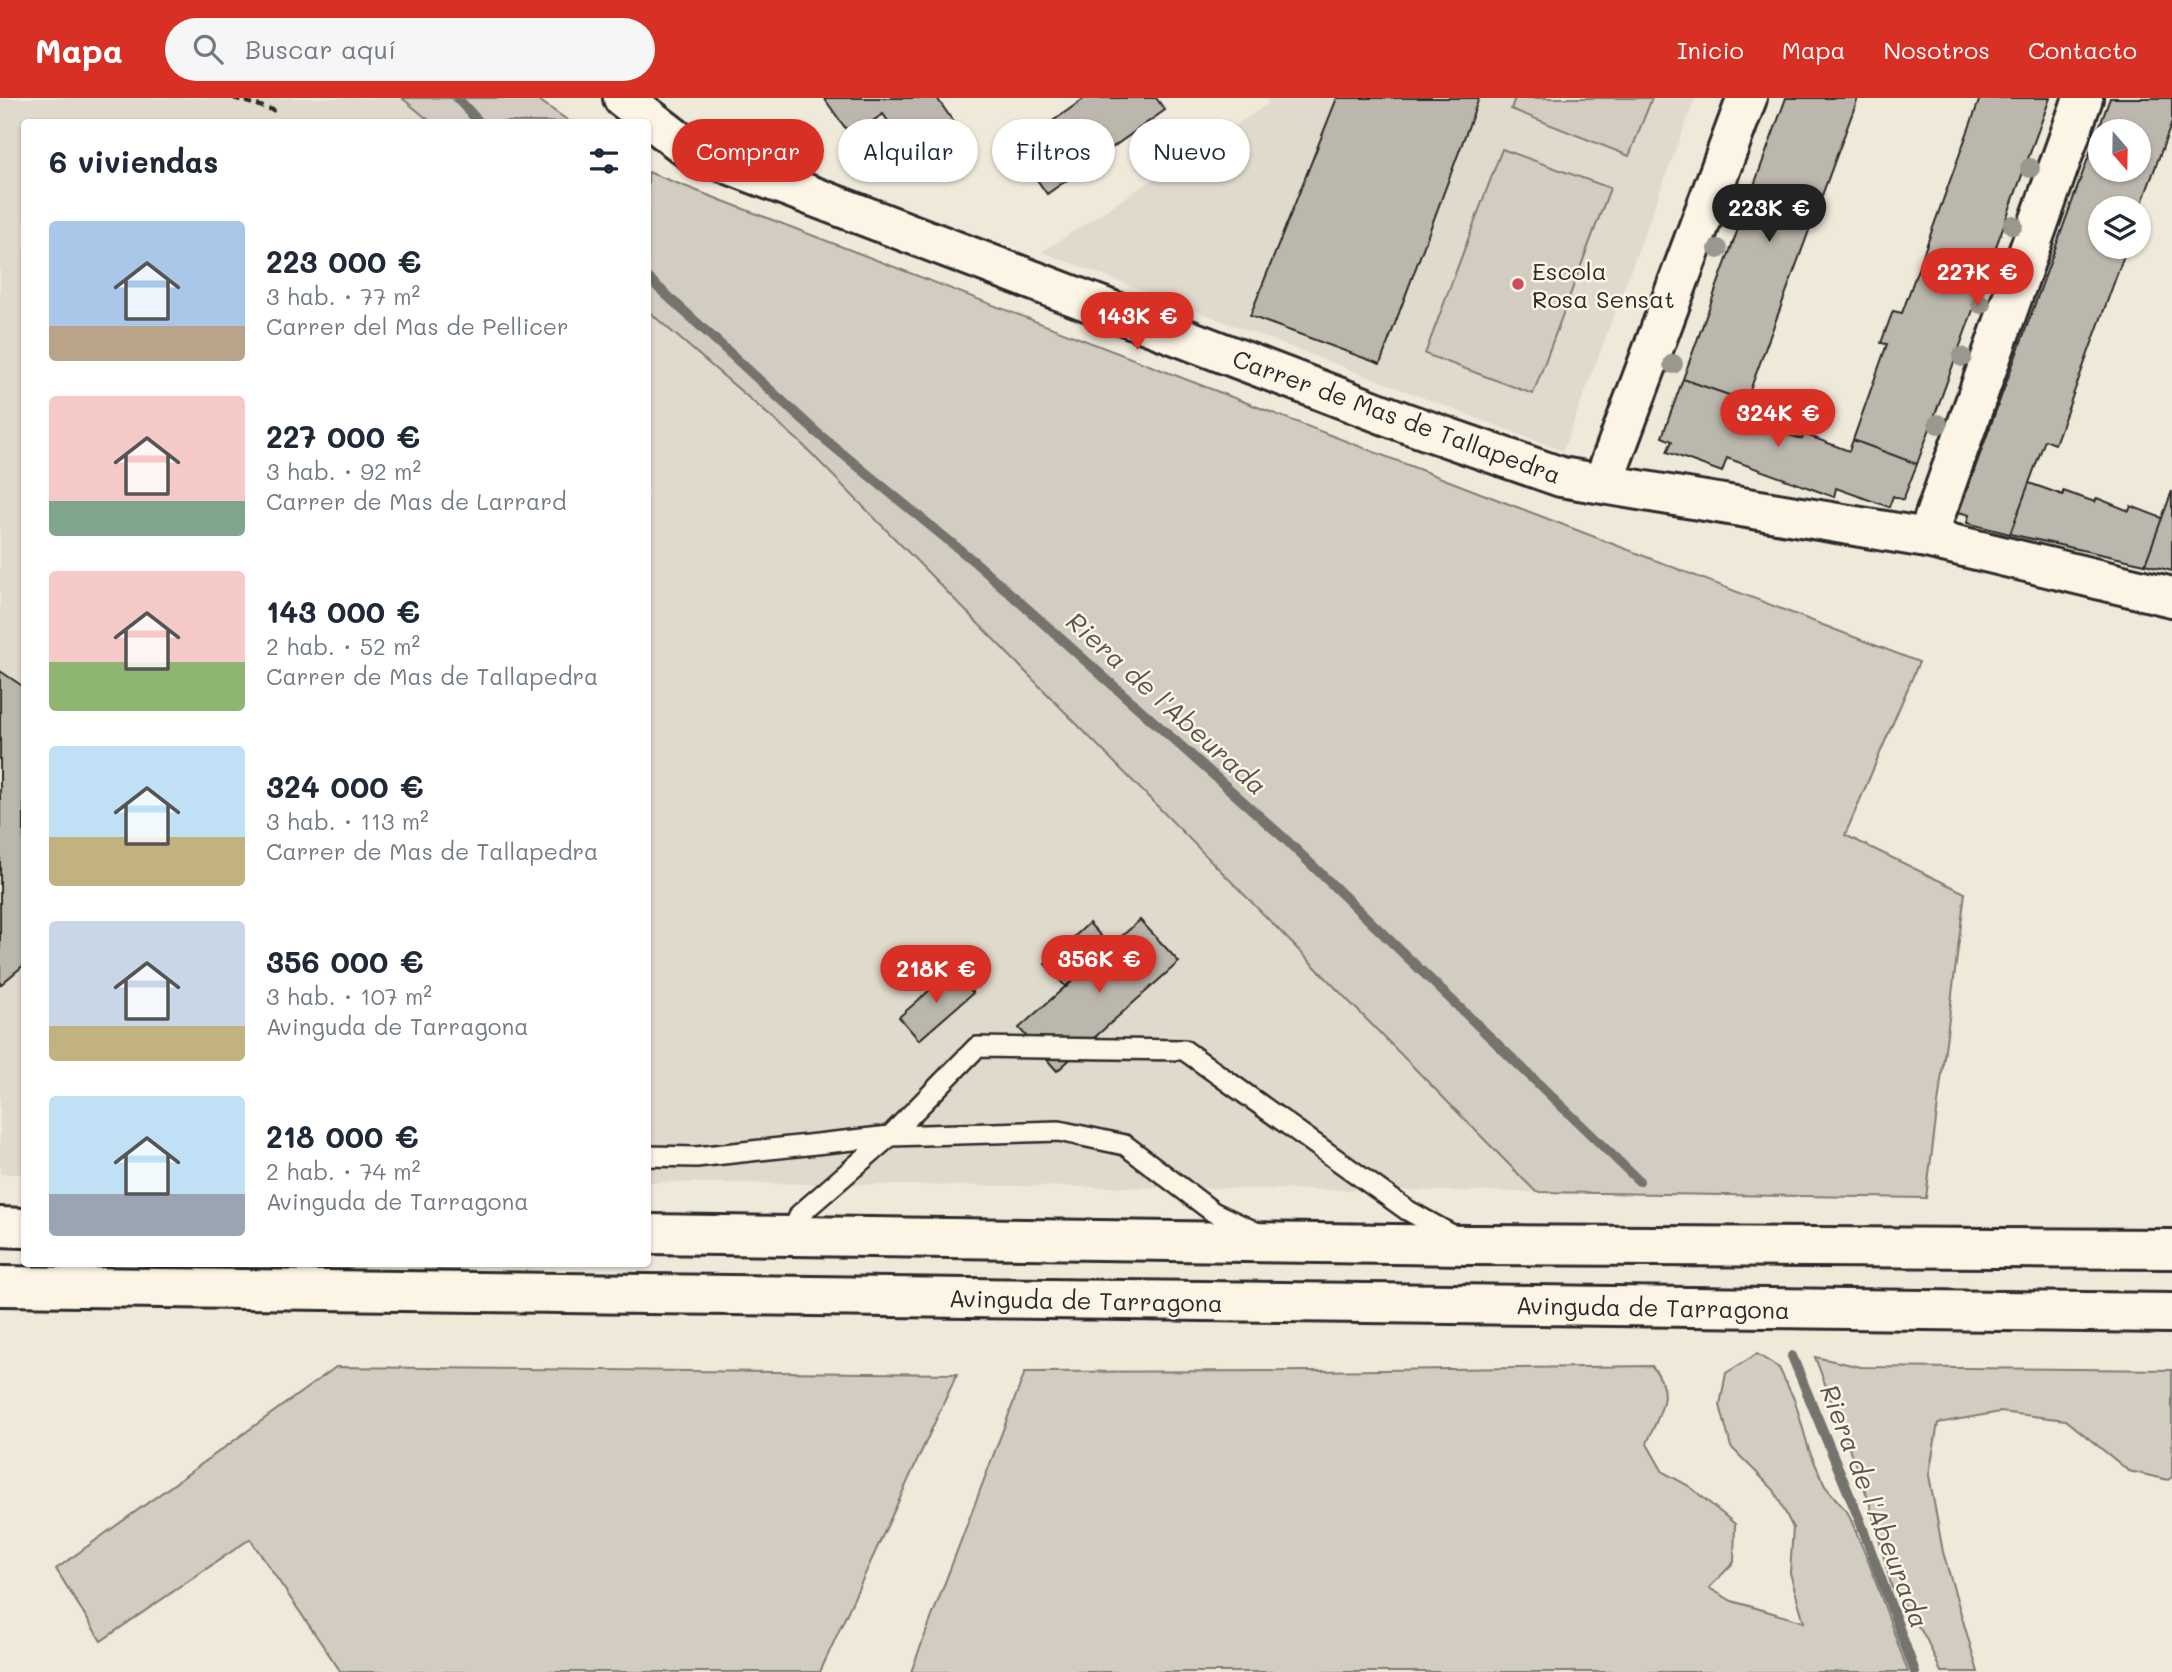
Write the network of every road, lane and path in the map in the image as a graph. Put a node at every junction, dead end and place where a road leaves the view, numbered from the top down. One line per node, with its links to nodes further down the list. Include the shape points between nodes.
1 (234, 98): 5 (path)
2 (622, 98): 6 (main road, Carrer de Mas de Tallapedra)
3 (1747, 98): 8 (main road)
4 (2083, 98): 9 (main road)
5 (276, 111)
6 (650, 119)
7 (651, 120): 8 (main road, Carrer de Mas de Tallapedra, via 689,149 1406,423 1560,477)
8 (1603, 484): 9 (main road, Carrer de Mas de Tallapedra)
9 (1927, 538): 10 (main road, Carrer de Mas de Tallapedra)
10 (2172, 597)
11 (890, 1136): 12 (lane, via 696,1157); 16 (lane, via 800,1214); 17 (lane, via 1059,1131 1125,1145 1213,1212); 18 (lane, via 977,1047 1184,1050 1407,1210)
12 (651, 1156)
13 (0, 1227): 14 (main road)
14 (21, 1228)
15 (651, 1234): 16 (main road)
16 (791, 1235): 17 (main road)
17 (1278, 1243): 18 (main road)
18 (1469, 1245): 19 (main road)
19 (2172, 1249)
20 (0, 1286): 21 (main road, Avinguda de Tarragona)
21 (2172, 1313)

